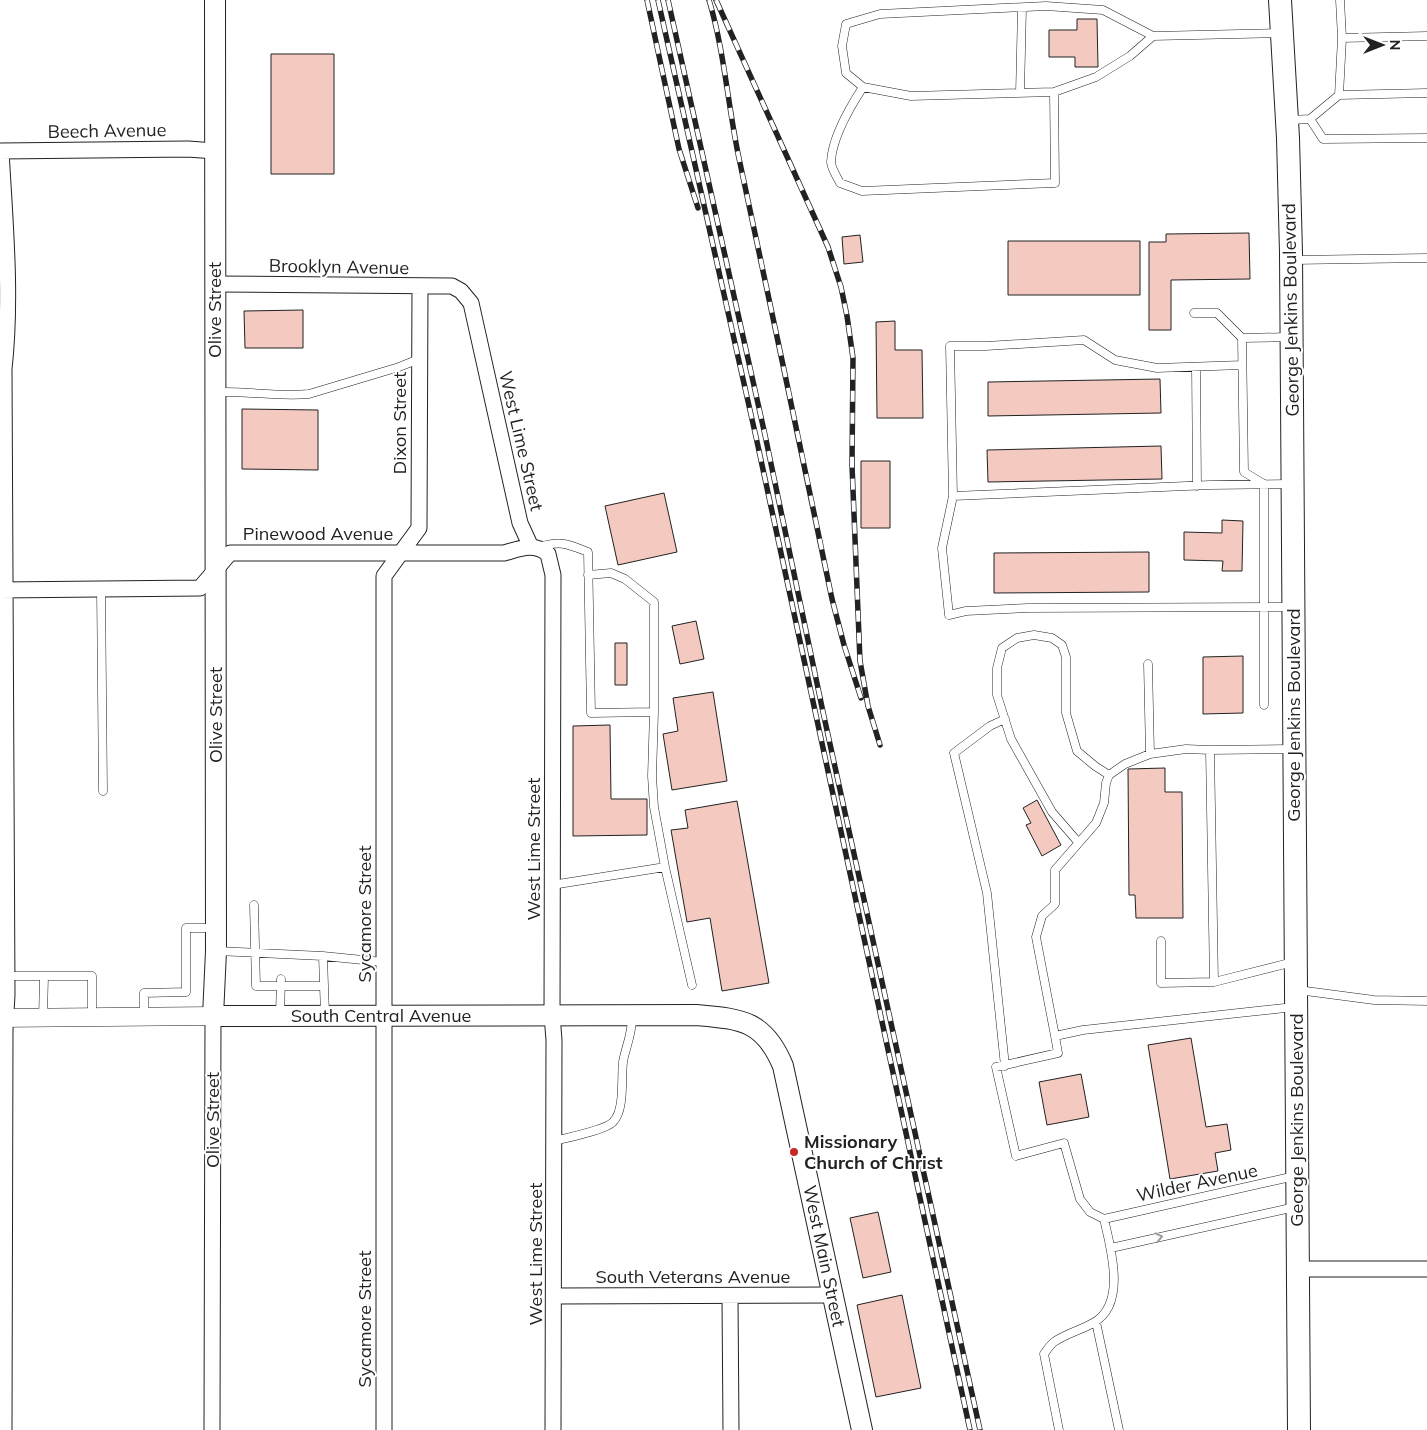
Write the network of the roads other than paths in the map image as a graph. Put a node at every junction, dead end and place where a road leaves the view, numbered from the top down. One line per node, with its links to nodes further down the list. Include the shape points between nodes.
1 (215, 0): 18 (main road, Olive Street)
2 (1280, 0): 5 (main road, George Jenkins Boulevard)
3 (1340, 0): 8 (lane)
4 (1022, 8): 6 (lane, via 1046,6 1103,10); 9 (lane, via 880,14 846,24 842,46 846,73); 11 (lane)
5 (1283, 33): 6 (lane); 15 (main road, George Jenkins Boulevard)
6 (1153, 36): 10 (lane, via 1130,56 1096,77)
7 (1427, 36): 8 (lane)
8 (1342, 38): 13 (lane)
9 (863, 88): 10 (lane, via 849,108 837,137 831,164 840,183 862,191 1055,183); 11 (lane, via 910,96)
10 (1054, 92): 11 (lane)
11 (1020, 93)
12 (1427, 93): 13 (lane)
13 (1338, 95): 14 (lane)
14 (1310, 119): 15 (lane); 16 (lane, via 1323,139)
15 (1287, 120): 20 (main road, George Jenkins Boulevard)
16 (1427, 138)
17 (0, 151): 18 (street, Beech Avenue); 30 (street, via 7,280 7,343)
18 (215, 151): 21 (main road, Olive Street)
19 (1427, 258): 20 (lane)
20 (1291, 260): 25 (main road, George Jenkins Boulevard)
21 (215, 284): 22 (street, Brooklyn Avenue); 31 (main road, Olive Street)
22 (420, 286): 23 (street, Brooklyn Avenue, via 452,286); 27 (street, Dixon Street)
23 (461, 291): 36 (street, West Lime Street, via 471,303 520,523)
24 (1194, 313): 26 (lane, via 1217,313)
25 (1292, 336): 26 (lane); 33 (main road, George Jenkins Boulevard)
26 (1242, 338): 28 (lane)
27 (419, 358): 31 (lane, via 310,394); 37 (street, Dixon Street, via 419,528)
28 (1242, 365): 29 (lane); 32 (lane, via 1244,472)
29 (1196, 366): 34 (lane); 35 (lane, via 1157,368 1115,360 1084,340 950,346)
30 (2, 369): 41 (street)
31 (215, 392): 38 (main road, Olive Street)
32 (1264, 484): 33 (lane); 34 (lane); 43 (lane)
33 (1293, 484): 42 (main road, George Jenkins Boulevard)
34 (1197, 486): 35 (lane)
35 (953, 496): 43 (lane, via 942,548 949,615 1028,608)
36 (534, 547): 37 (street, Pinewood Avenue, via 504,553); 39 (lane, via 554,542 588,552); 56 (street, West Lime Street, via 548,554 553,574)
37 (399, 554): 38 (street, Pinewood Avenue, via 230,552); 64 (street, Sycamore Street, via 384,576)
38 (215, 571): 40 (street, Pinewood Avenue, via 200,588); 58 (main road, Olive Street)
39 (588, 574): 46 (lane, via 611,573 625,579 654,602); 46 (lane, via 591,712)
40 (101, 589): 41 (street, Pinewood Avenue); 52 (lane)
41 (2, 590): 53 (street)
42 (1294, 607): 43 (lane); 48 (main road, George Jenkins Boulevard)
43 (1265, 608): 45 (lane)
44 (1148, 664): 50 (lane)
45 (1264, 705)
46 (654, 712): 55 (lane, via 654,807)
47 (1004, 719): 51 (lane, via 997,696 997,668 1002,648 1016,638 1034,635 1052,638 1062,645 1066,657 1066,712 1077,751); 54 (lane, via 1011,739 1052,812); 85 (lane, via 954,753 987,893)
48 (1295, 749): 49 (lane); 63 (main road, George Jenkins Boulevard)
49 (1210, 750): 50 (lane, via 1186,749); 67 (lane)
50 (1150, 754): 51 (lane, via 1125,764)
51 (1110, 775): 54 (lane, via 1096,823)
52 (102, 791)
53 (3, 802): 65 (street)
54 (1078, 842): 84 (lane, via 1055,870 1055,904 1042,916 1036,938)
55 (665, 867): 56 (lane); 69 (lane)
56 (552, 885): 73 (street, West Lime Street)
57 (254, 905): 61 (lane)
58 (215, 928): 60 (main road, Olive Street); 80 (lane, via 186,928 186,992 144,993)
59 (1161, 941): 67 (lane, via 1161,983)
60 (216, 951): 61 (lane); 75 (main road, Olive Street)
61 (254, 952): 62 (lane, via 281,958); 68 (lane, via 256,986)
62 (323, 956): 64 (lane); 70 (lane)
63 (1296, 961): 67 (lane); 71 (main road, George Jenkins Boulevard)
64 (384, 962): 78 (street, Sycamore Street)
65 (7, 976): 66 (lane); 81 (street)
66 (44, 976): 79 (lane, via 92,976); 82 (lane)
67 (1214, 982)
68 (281, 983): 70 (lane); 76 (lane)
69 (692, 985)
70 (324, 986): 77 (lane)
71 (1296, 999): 72 (lane); 84 (lane); 87 (main road, George Jenkins Boulevard)
72 (1427, 1001)
73 (552, 1015): 74 (main road, South Central Avenue); 78 (main road, South Central Avenue); 86 (street, West Lime Street)
74 (632, 1015): 83 (main road, South Central Avenue, via 728,1018 745,1021); 86 (lane, via 620,1112 612,1123)
75 (213, 1016): 76 (main road, South Central Avenue); 80 (street, South Central Avenue); 98 (street, Olive Street)
76 (280, 1016): 77 (main road, South Central Avenue)
77 (325, 1016): 78 (main road, South Central Avenue)
78 (384, 1016): 99 (street, Sycamore Street)
79 (92, 1017): 80 (street, South Central Avenue); 82 (street, South Central Avenue)
80 (144, 1017)
81 (3, 1018): 82 (street, South Central Avenue); 97 (street)
82 (43, 1018)
83 (759, 1030): 95 (main road, West Main Street, via 777,1050 783,1066)
84 (1055, 1036): 85 (lane, via 1058,1054)
85 (1005, 1066): 89 (lane, via 996,1067 1016,1156 1064,1143 1080,1199 1090,1212)
86 (554, 1141): 93 (street, West Lime Street)
87 (1296, 1176): 88 (main road, George Jenkins Boulevard); 89 (lane, Wilder Avenue)
88 (1297, 1207): 90 (lane, one-way to 88); 91 (main road, George Jenkins Boulevard)
89 (1104, 1219): 90 (lane)
90 (1111, 1248): 96 (lane, via 1114,1288 1110,1306)
91 (1298, 1268): 92 (street); 105 (main road, George Jenkins Boulevard)
92 (1427, 1269)
93 (555, 1296): 94 (street, South Veterans Avenue); 100 (street, West Lime Street)
94 (730, 1296): 95 (street, South Veterans Avenue); 101 (street)
95 (832, 1296): 102 (main road, West Main Street)
96 (1096, 1322): 103 (lane, via 1055,1342 1044,1354); 104 (lane)
97 (4, 1430)
98 (212, 1430)
99 (384, 1430)
100 (553, 1430)
101 (731, 1430)
102 (862, 1430)
103 (1060, 1430)
104 (1119, 1430)
105 (1299, 1430)

